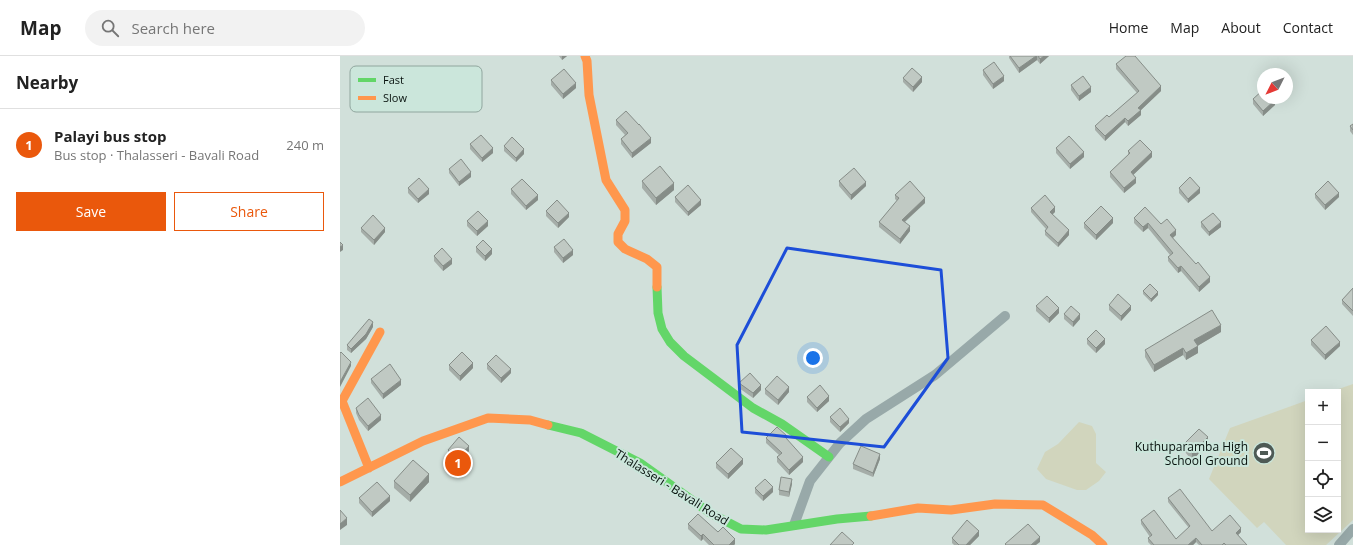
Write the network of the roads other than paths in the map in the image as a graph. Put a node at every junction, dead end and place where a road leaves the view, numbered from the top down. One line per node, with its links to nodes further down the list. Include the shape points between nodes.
1 (585, 56): 4 (main road, via 589,94 606,180 626,210 618,242 625,249 648,259 656,267 658,313 662,329 670,342 684,356 733,394)
2 (1005, 316): 4 (street, via 935,375 866,419)
3 (380, 332): 5 (main road, via 342,401)
4 (829, 457): 7 (street, via 810,481)
5 (370, 468): 6 (main road, Thalasseri - Bavali Road); 7 (main road, Thalasseri - Bavali Road, via 423,441 488,418 530,420 581,433 640,464 710,512 741,529 766,530)
6 (340, 482)
7 (794, 525): 9 (main road, Thalasseri - Bavali Road, via 918,508 951,510 994,504 1043,505 1092,535)
8 (1353, 530): 10 (street)
9 (1103, 545)
10 (1339, 545)

